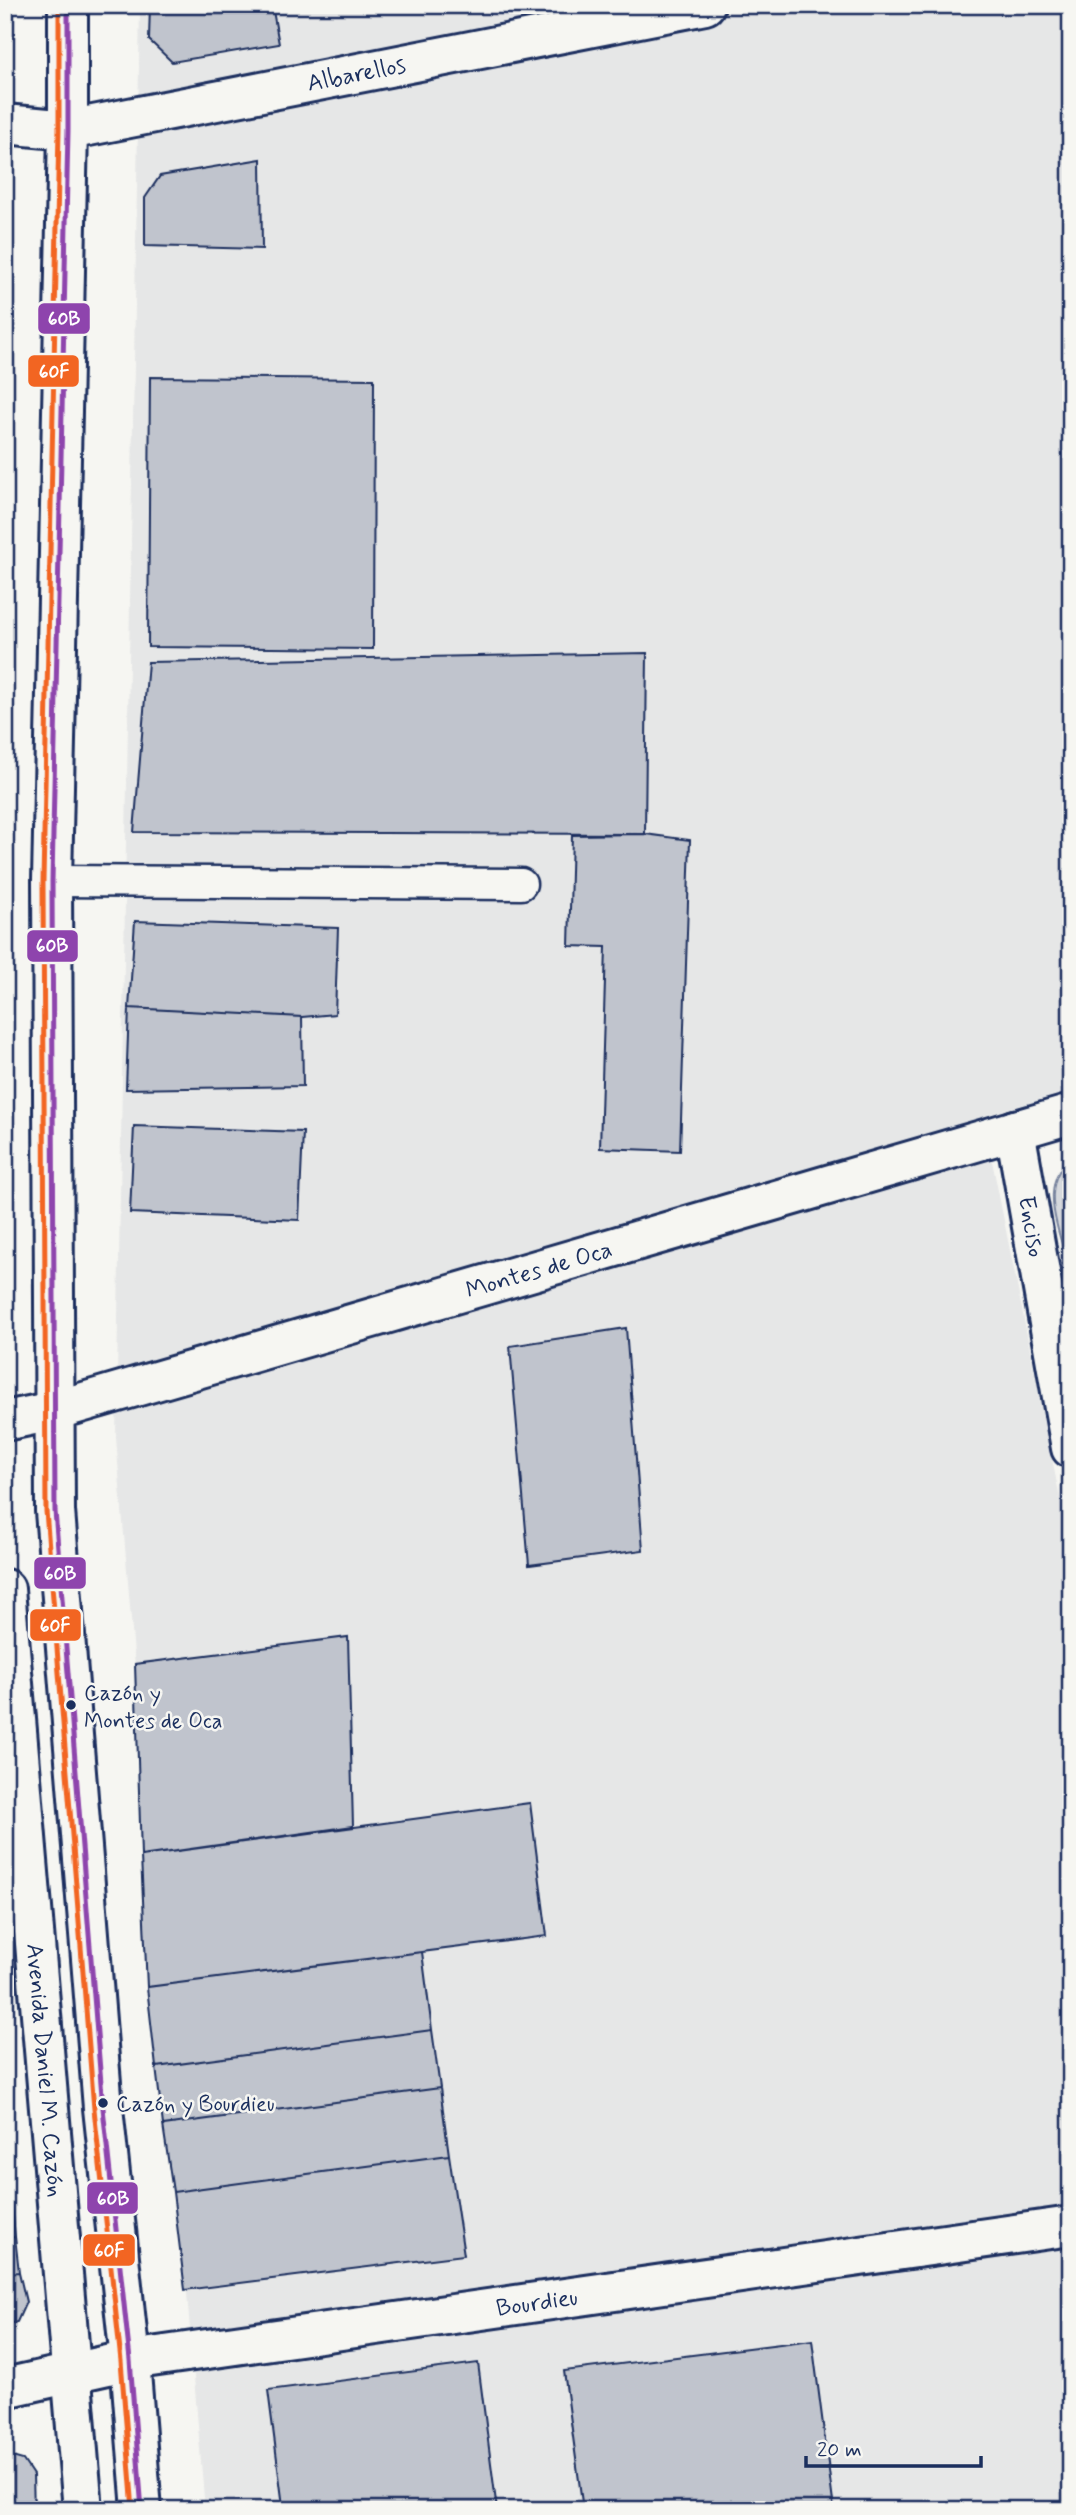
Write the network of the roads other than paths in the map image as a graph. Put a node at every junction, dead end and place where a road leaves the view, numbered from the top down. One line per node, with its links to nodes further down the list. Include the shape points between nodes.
1 (68, 5): 4 (main road)
2 (705, 5): 4 (main road, Albarellos)
3 (5, 124): 4 (main road, Albarellos)
4 (68, 130): 5 (main road)
5 (52, 881): 6 (lane); 9 (main road)
6 (521, 884)
7 (1071, 1114): 8 (main road, Montes de Oca)
8 (1015, 1130): 9 (main road, Montes de Oca); 11 (main road, Enciso)
9 (53, 1411): 10 (main road, Montes de Oca); 14 (main road, via 56,1525 103,2108)
10 (5, 1421)
11 (1071, 1448)
12 (5, 1589): 15 (main road, Avenida Daniel M. Cazón)
13 (1071, 2227): 14 (main road, Bourdieu)
14 (130, 2360): 15 (main road, Bourdieu); 18 (main road)
15 (71, 2372): 16 (main road, Bourdieu); 17 (main road, Avenida Daniel M. Cazón)
16 (5, 2388)
17 (83, 2510)
18 (142, 2510)

